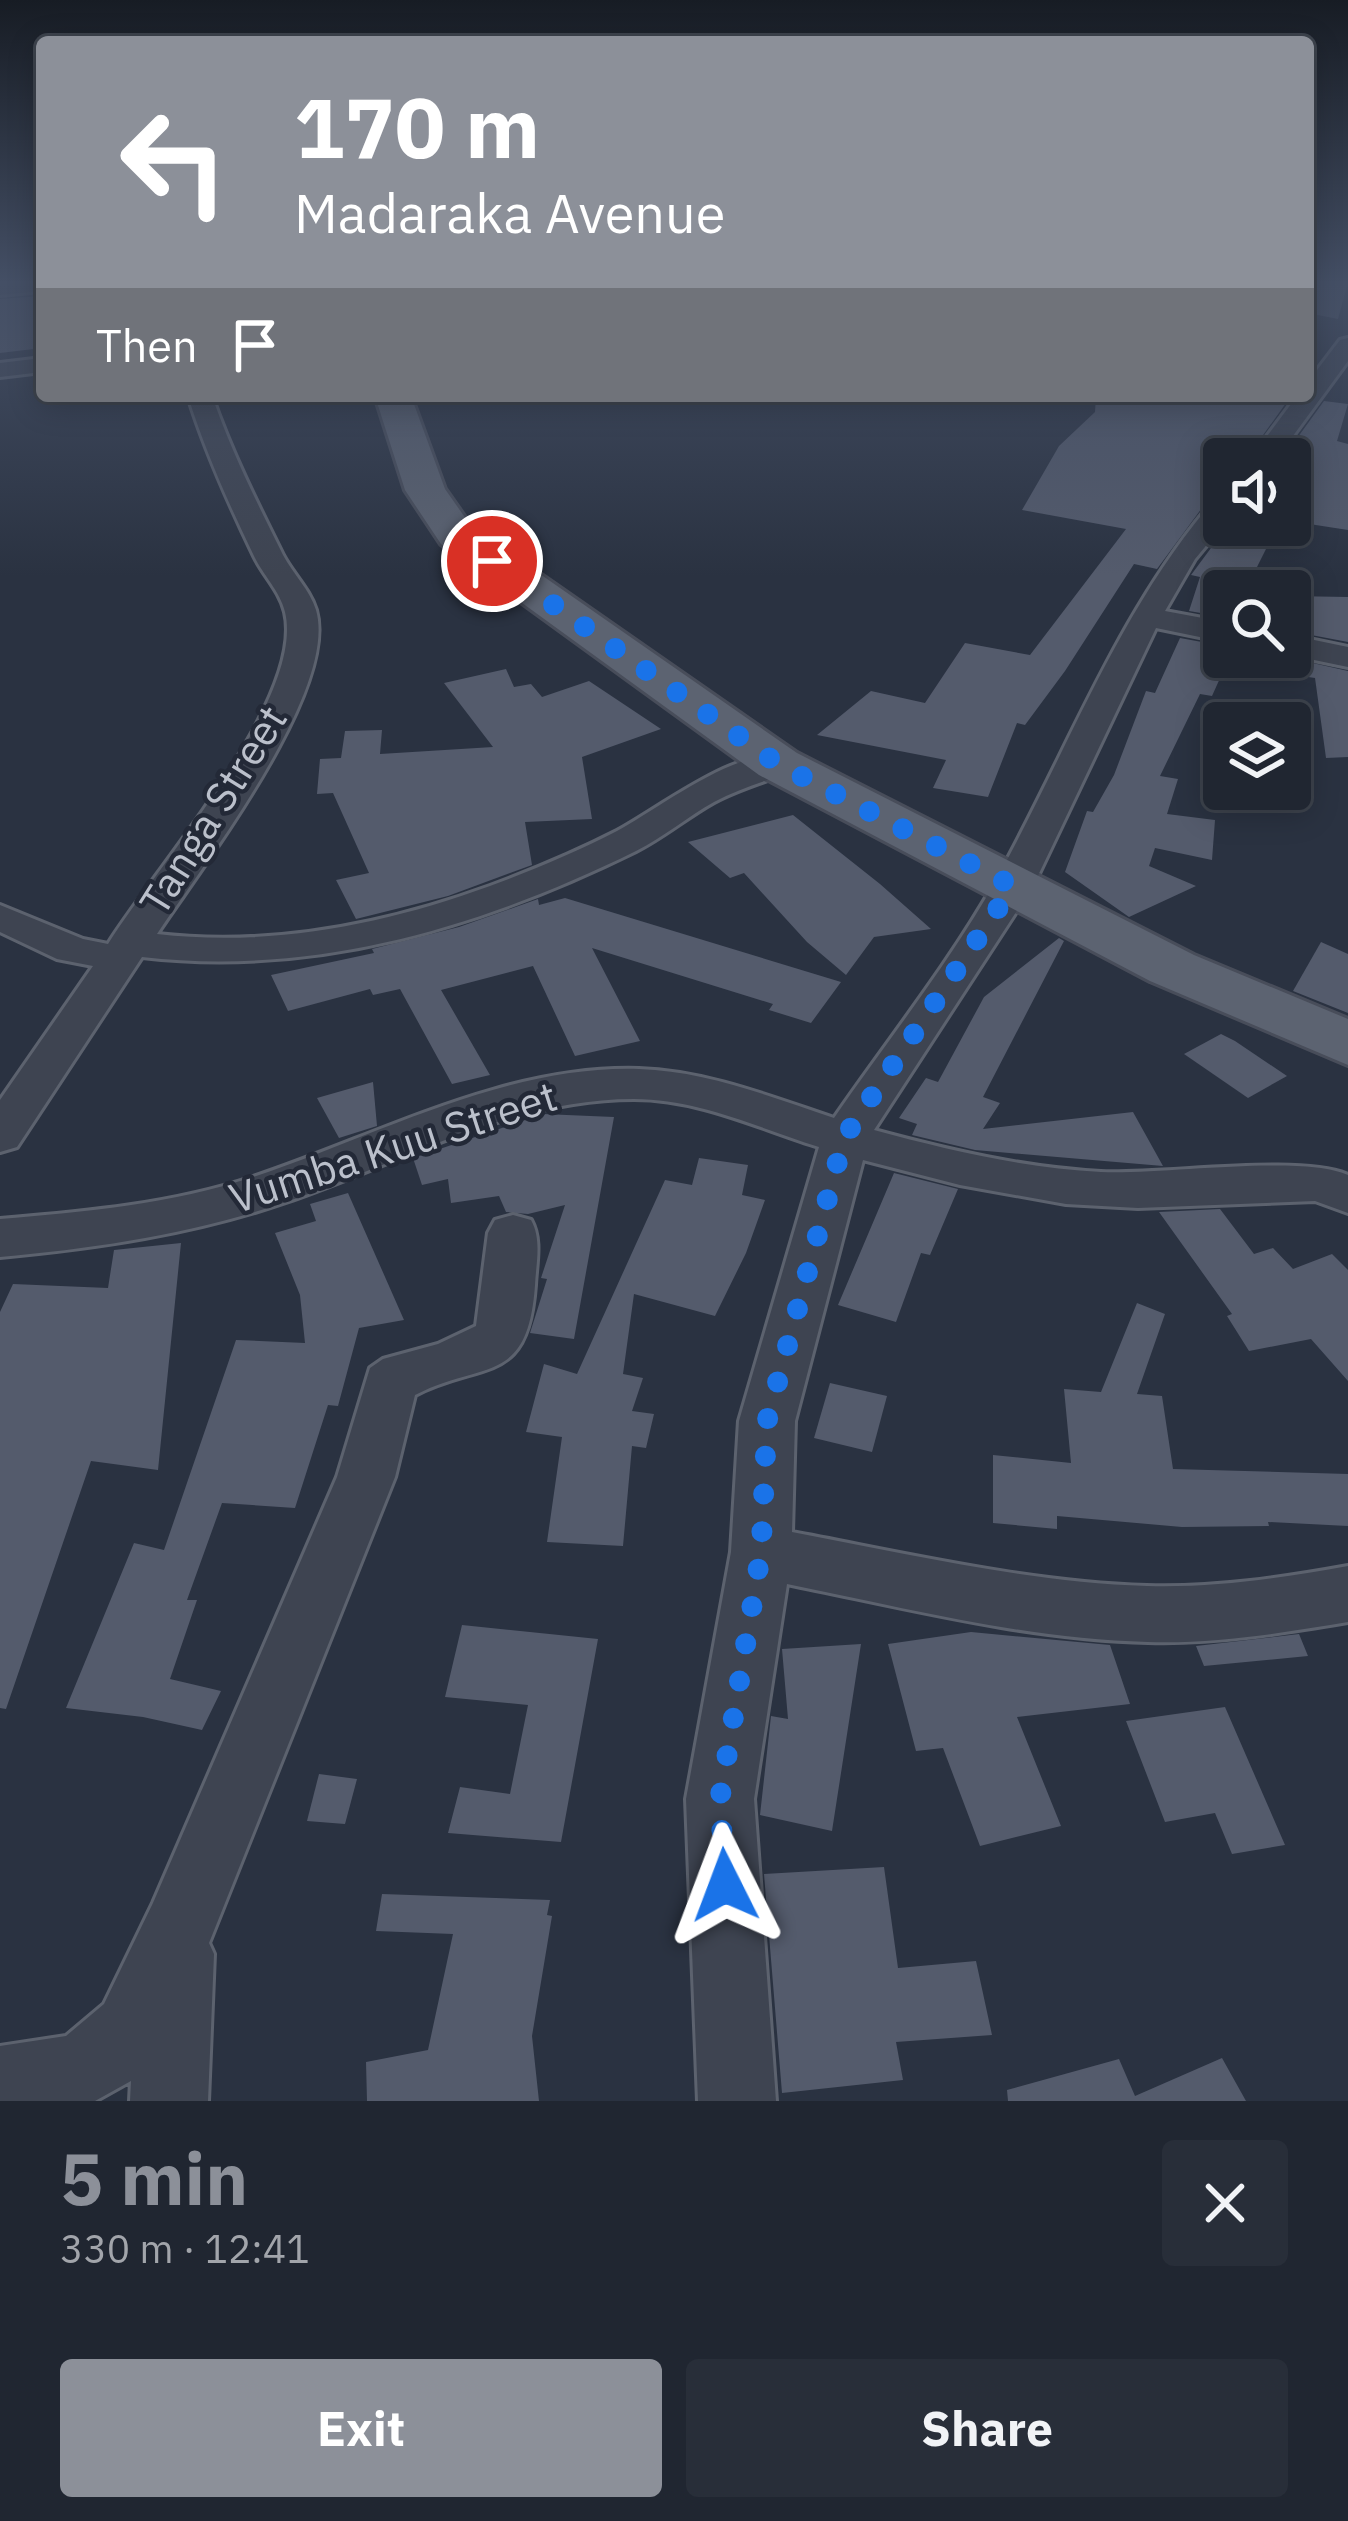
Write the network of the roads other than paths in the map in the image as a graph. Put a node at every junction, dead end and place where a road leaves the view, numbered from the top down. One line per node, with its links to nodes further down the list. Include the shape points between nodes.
1 (202, 402): 13 (street, Tanga Street, via 297,602 300,646 260,750)
2 (395, 402): 10 (main road, via 425,490 456,535)
3 (1305, 402): 4 (street)
4 (1279, 438)
5 (1203, 531): 6 (street)
6 (1146, 617): 7 (street); 11 (street)
7 (1203, 628)
8 (1311, 649): 9 (street)
9 (1348, 657)
10 (778, 764): 11 (main road); 13 (street, via 711,789 607,850 391,931 247,952)
11 (1013, 886): 14 (main road, via 1172,968); 16 (street)
12 (0, 917): 13 (street, via 72,950)
13 (124, 951): 15 (street, Tanga Street)
14 (1348, 1044)
15 (0, 1136)
16 (844, 1138): 17 (street, Vumba Kuu Street, via 1033,1183 1124,1190 1321,1183); 19 (street, Vumba Kuu Street, via 714,1094 592,1086 477,1113 266,1191 133,1222); 20 (street, via 767,1421)
17 (1348, 1195)
18 (513, 1233): 22 (street, via 506,1319 496,1340 390,1384 366,1477)
19 (0, 1238)
20 (761, 1552): 21 (street, via 1024,1602 1147,1614); 25 (street, via 720,1798)
21 (1348, 1594)
22 (179, 1929): 23 (street, via 131,2032 92,2064); 24 (street)
23 (0, 2085)
24 (169, 2101)
25 (737, 2101)

